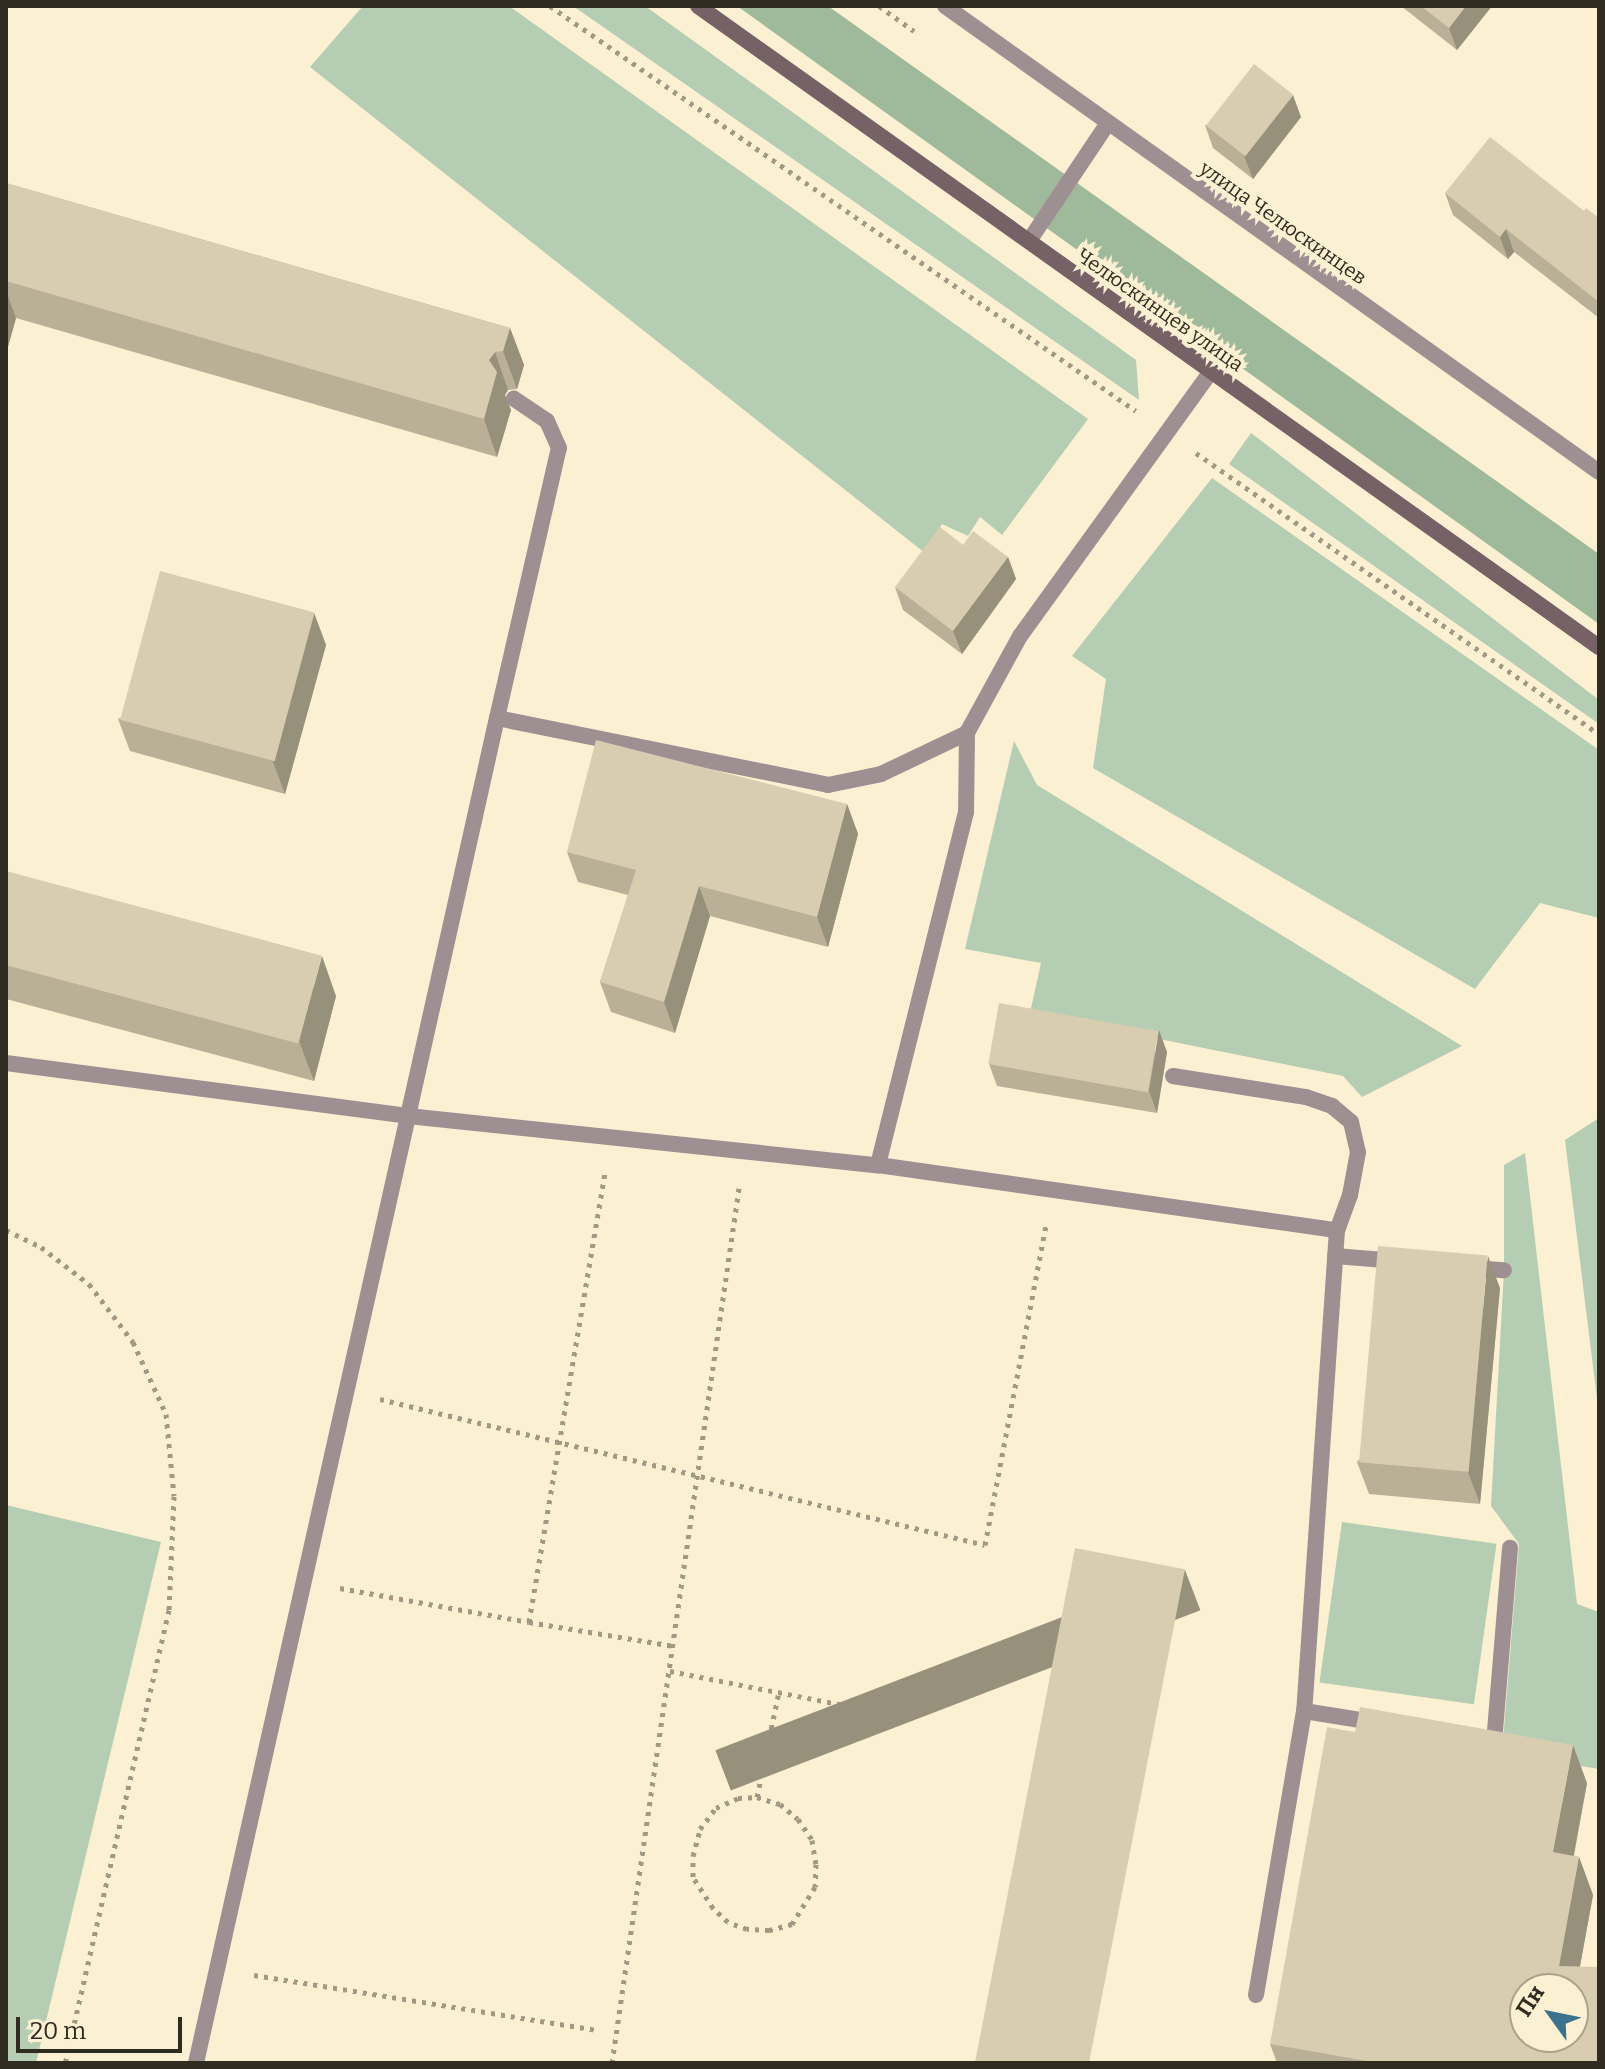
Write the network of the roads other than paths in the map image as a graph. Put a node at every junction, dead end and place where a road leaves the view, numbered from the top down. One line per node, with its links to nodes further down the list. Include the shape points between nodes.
1 (698, 6): 4 (main road, Челюскинцев улица)
2 (945, 6): 3 (street, улица Челюскинцев)
3 (1108, 123): 4 (street); 7 (street, улица Челюскинцев)
4 (1029, 241): 5 (main road, Челюскинцев улица)
5 (1212, 370): 8 (main road, Челюскинцев улица); 10 (street, via 1020,636)
6 (514, 399): 9 (street, via 547,421 559,448)
7 (1599, 472)
8 (1599, 647)
9 (497, 718): 10 (street, via 828,785 881,774); 13 (street)
10 (967, 733): 14 (street, via 966,812)
11 (6, 1063): 13 (street)
12 (1173, 1076): 15 (street, via 1306,1097 1332,1106 1351,1122 1358,1152)
13 (408, 1116): 14 (street); 25 (street)
14 (878, 1165): 15 (street)
15 (1337, 1230): 16 (street)
16 (1335, 1256): 17 (street); 21 (street)
17 (1412, 1263)
18 (1458, 1266): 19 (street)
19 (1504, 1270)
20 (1510, 1548): 23 (street, via 1494,1743)
21 (1304, 1711): 22 (street); 24 (street)
22 (1392, 1726)
23 (1465, 1738)
24 (1256, 1995)
25 (196, 2063)

